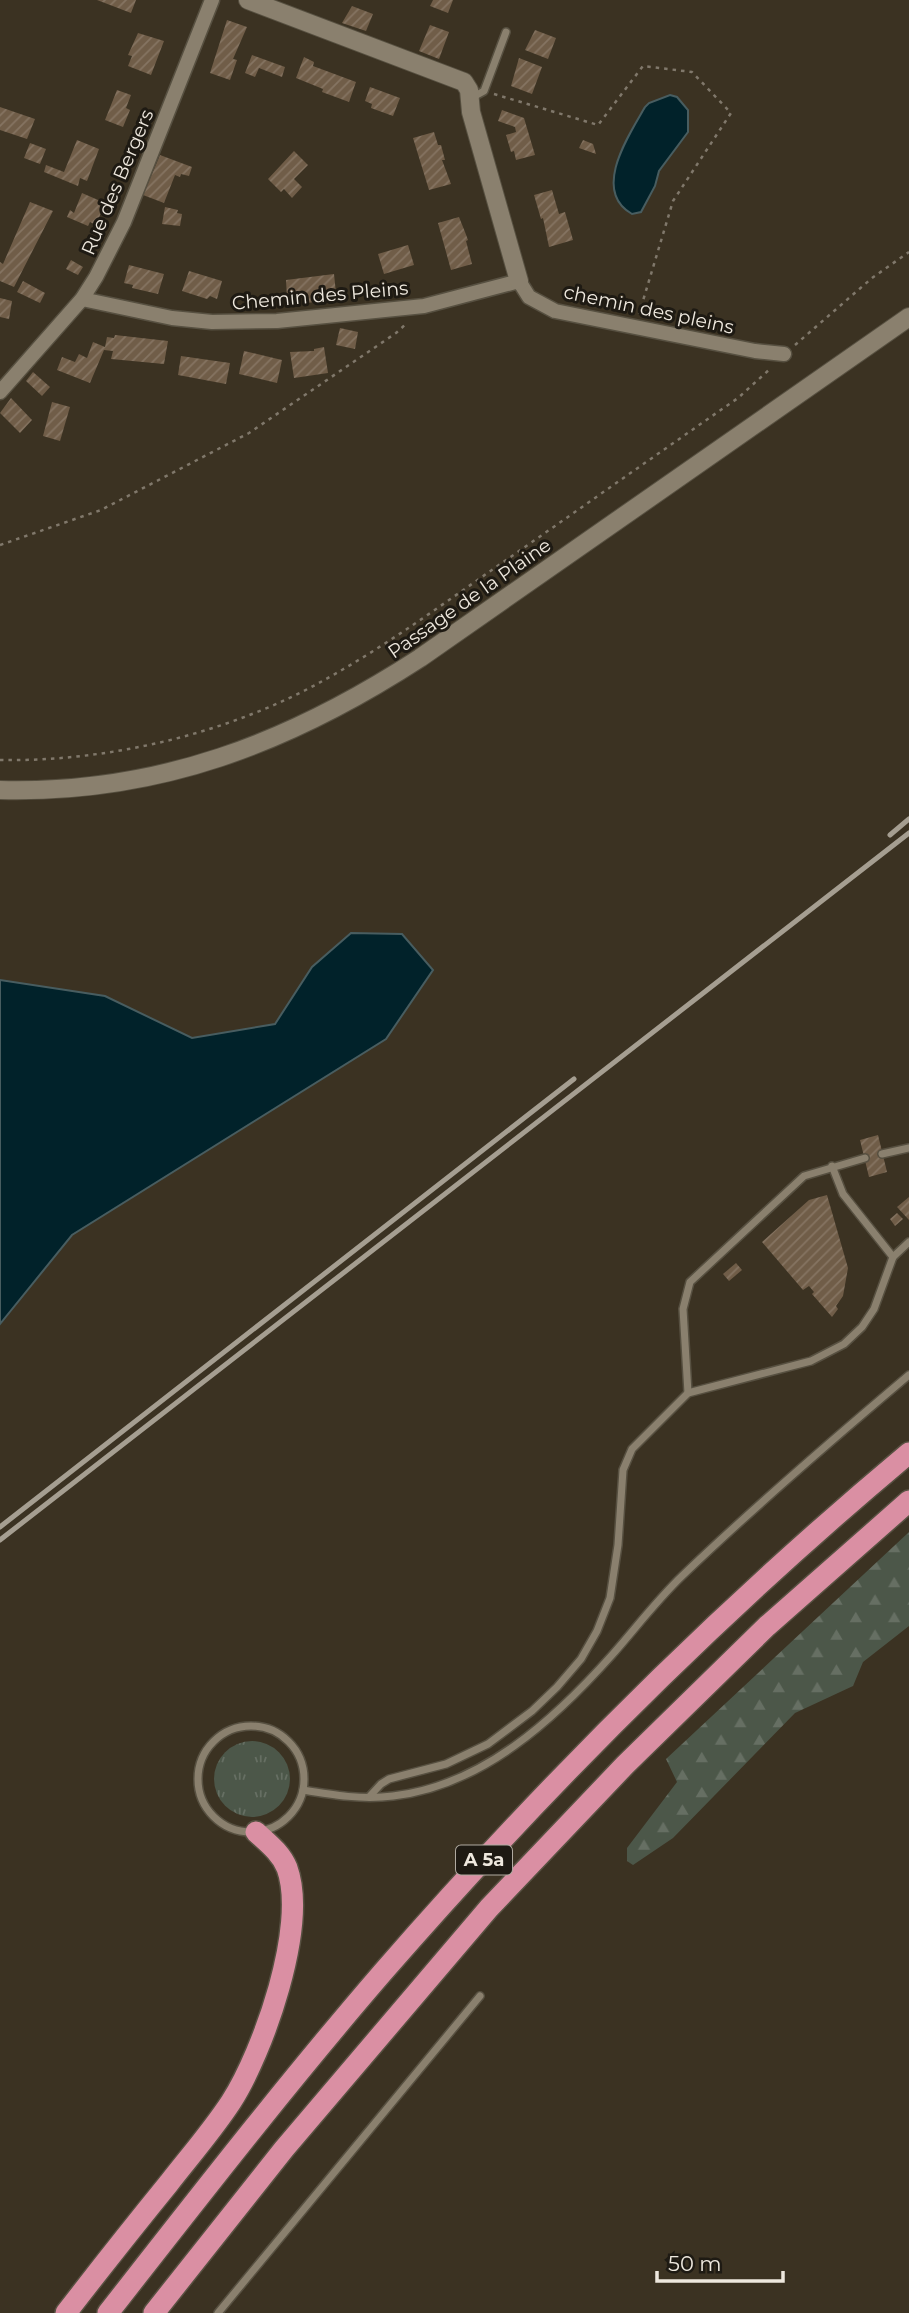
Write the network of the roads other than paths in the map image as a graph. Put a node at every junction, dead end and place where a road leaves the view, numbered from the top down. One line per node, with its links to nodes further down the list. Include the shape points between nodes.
1 (212, 0): 6 (street, Rue des Bergers, via 124,222)
2 (248, 0): 4 (street, via 458,79)
3 (506, 32): 4 (lane)
4 (476, 95): 5 (street)
5 (519, 281): 6 (street, Chemin des Pleins, via 424,306 323,318 212,322); 8 (street, chemin des pleins, via 529,297 555,311)
6 (82, 299): 9 (street, Rue des Bergers)
7 (909, 317): 10 (street, Passage de la Plaine, via 420,658 336,709 265,742 169,772 102,785)
8 (784, 354)
9 (0, 392)
10 (0, 790)
11 (909, 1148): 12 (lane)
12 (882, 1154)
13 (865, 1158): 14 (lane)
14 (832, 1166): 16 (lane, via 843,1195); 18 (lane, via 804,1176 690,1282 683,1309)
15 (909, 1242): 16 (lane)
16 (893, 1257): 18 (lane, via 874,1309 844,1344 811,1361)
17 (909, 1375): 22 (lane, via 696,1563 597,1671 527,1736 446,1784 416,1793)
18 (688, 1393): 22 (lane, via 632,1449 623,1470 610,1598 582,1659 532,1711 488,1744 446,1765 389,1779)
19 (909, 1453): 26 (highway, A 5a, via 747,1595 604,1734 469,1876 255,2126)
20 (909, 1501): 27 (highway, A 5a, via 767,1626 625,1765 489,1908 292,2139)
21 (303, 1790): 22 (lane); 23 (lane, via 287,1818); 23 (lane, via 299,1754 283,1736 249,1726 216,1739 199,1770 205,1806 233,1829)
22 (369, 1797)
23 (256, 1832): 25 (highway, via 282,1858 288,1871 291,1909 284,1964 258,2048 223,2113)
24 (480, 1996): 28 (lane)
25 (66, 2313)
26 (108, 2313)
27 (154, 2313)
28 (218, 2313)

